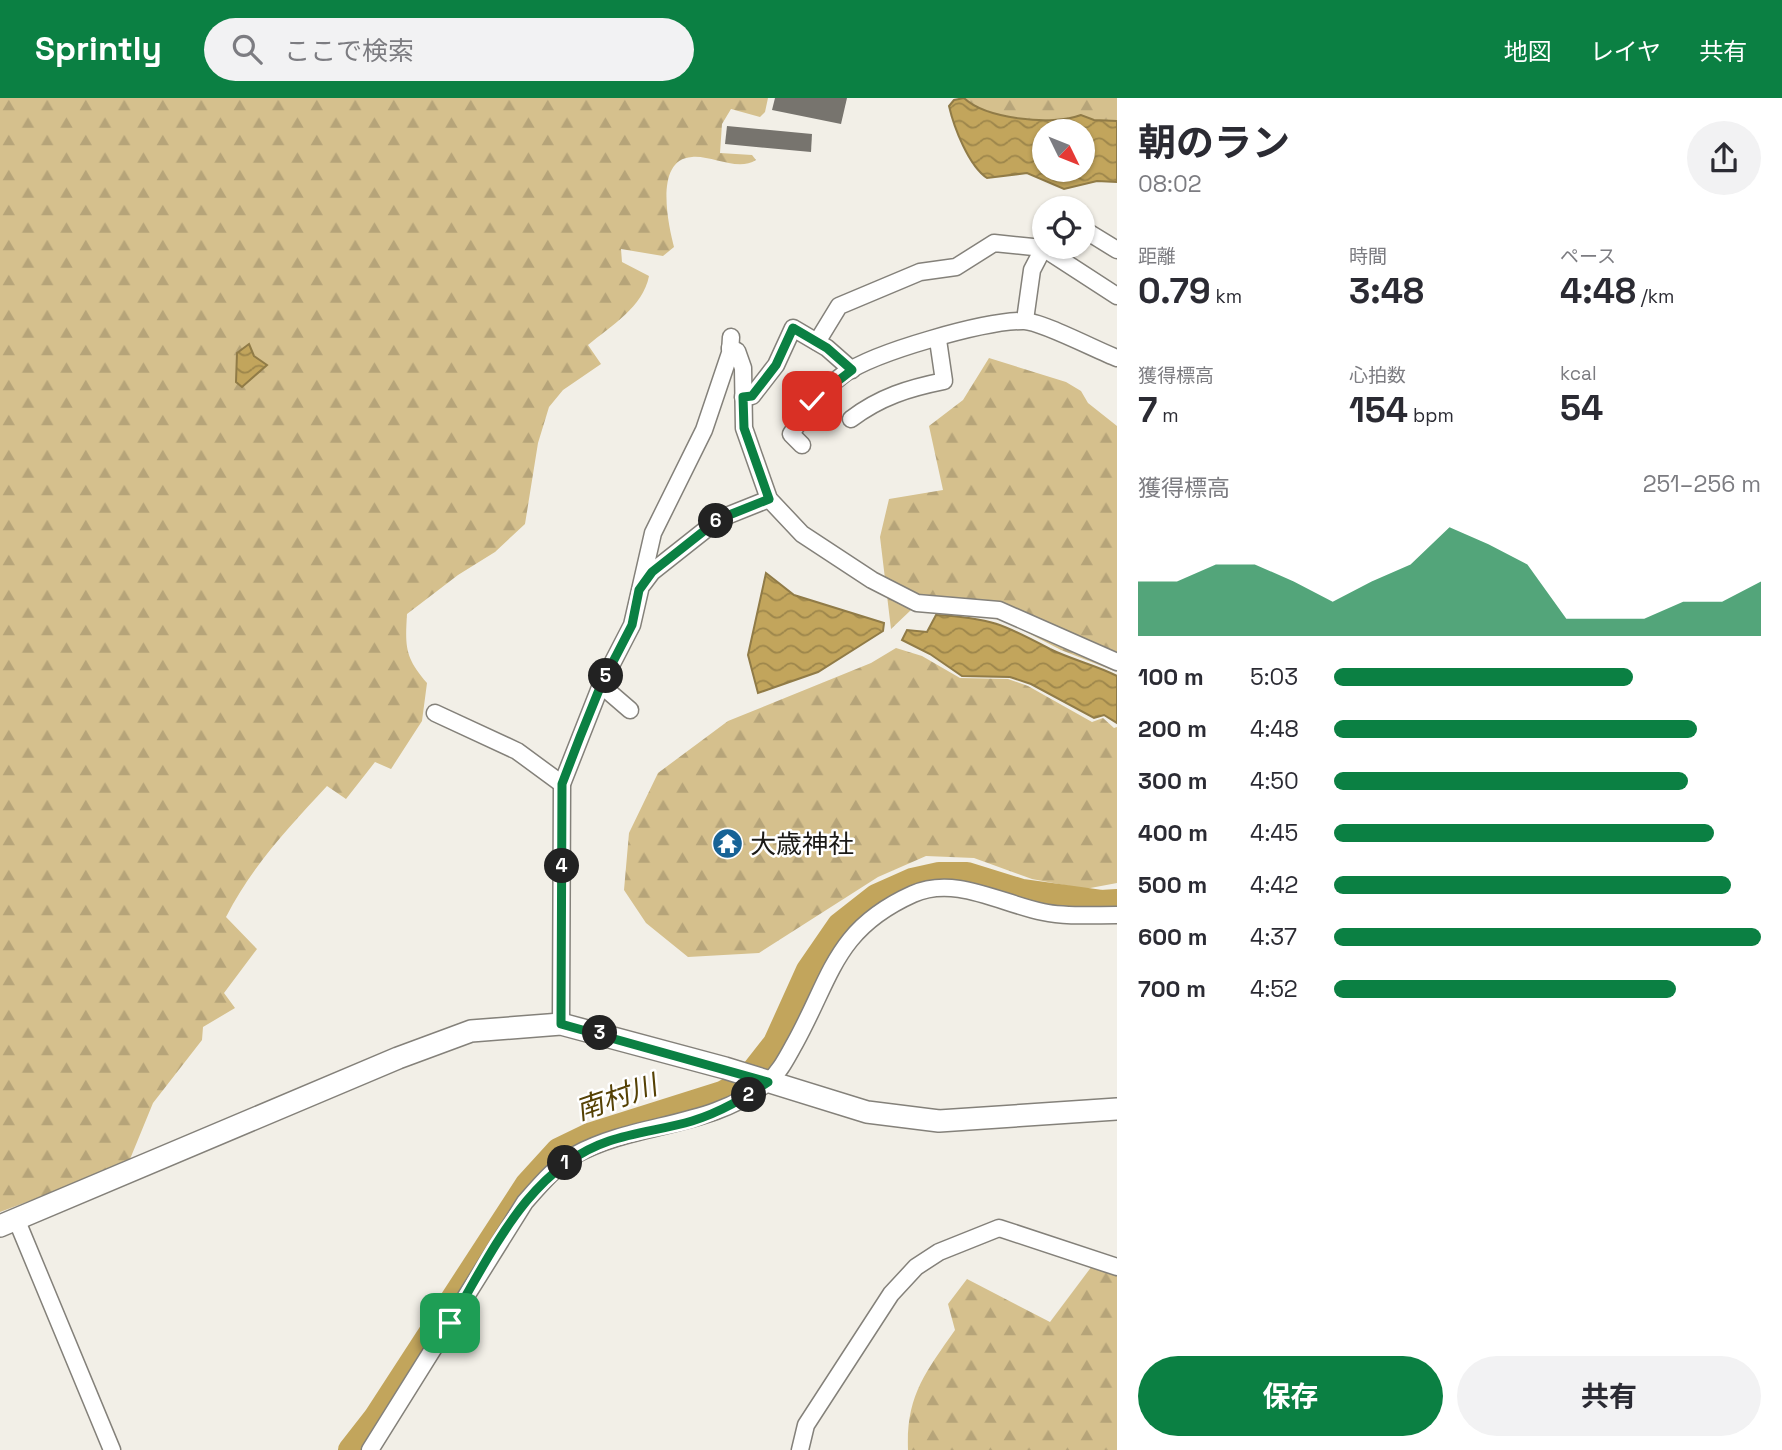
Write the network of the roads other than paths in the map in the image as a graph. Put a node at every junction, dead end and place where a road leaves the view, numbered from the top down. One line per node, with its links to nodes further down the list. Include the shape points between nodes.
1 (1095, 236): 3 (street)
2 (1032, 246): 9 (street, via 994,243 956,267 920,272 839,306)
3 (1117, 250)
4 (1038, 259): 7 (street)
5 (1062, 259): 6 (street)
6 (1117, 296)
7 (1025, 320): 8 (street); 10 (street)
8 (938, 340): 11 (street, via 867,361); 13 (street, via 944,381 905,389 872,403)
9 (817, 342): 11 (street); 12 (street, via 793,328 776,365 752,396)
10 (1117, 358)
11 (852, 370): 14 (street, via 812,401 791,434)
12 (743, 397): 15 (street, via 744,428); 16 (street, via 743,368 730,342 704,430 653,533)
13 (851, 419)
14 (802, 445)
15 (769, 499): 16 (street, via 719,519 652,572); 17 (street, via 802,534 834,557 917,603 999,610)
16 (639, 590): 18 (street, via 632,625)
17 (1117, 662)
18 (601, 685): 19 (street); 21 (street)
19 (630, 710)
20 (435, 713): 21 (street, via 517,751)
21 (562, 784): 23 (street)
22 (1117, 915): 24 (street, via 1043,912 990,895 943,888 915,892 869,920 841,948 793,1046)
23 (561, 1024): 24 (street); 26 (street, via 471,1031)
24 (768, 1082): 25 (street, via 867,1112 939,1121); 29 (street, via 736,1104 692,1121 609,1141 575,1156 552,1173 518,1213)
25 (1117, 1109)
26 (9, 1223): 28 (street)
27 (1117, 1267): 30 (street, via 999,1228 939,1252 916,1267 891,1294 806,1425)
28 (112, 1450)
29 (370, 1450)
30 (800, 1450)

